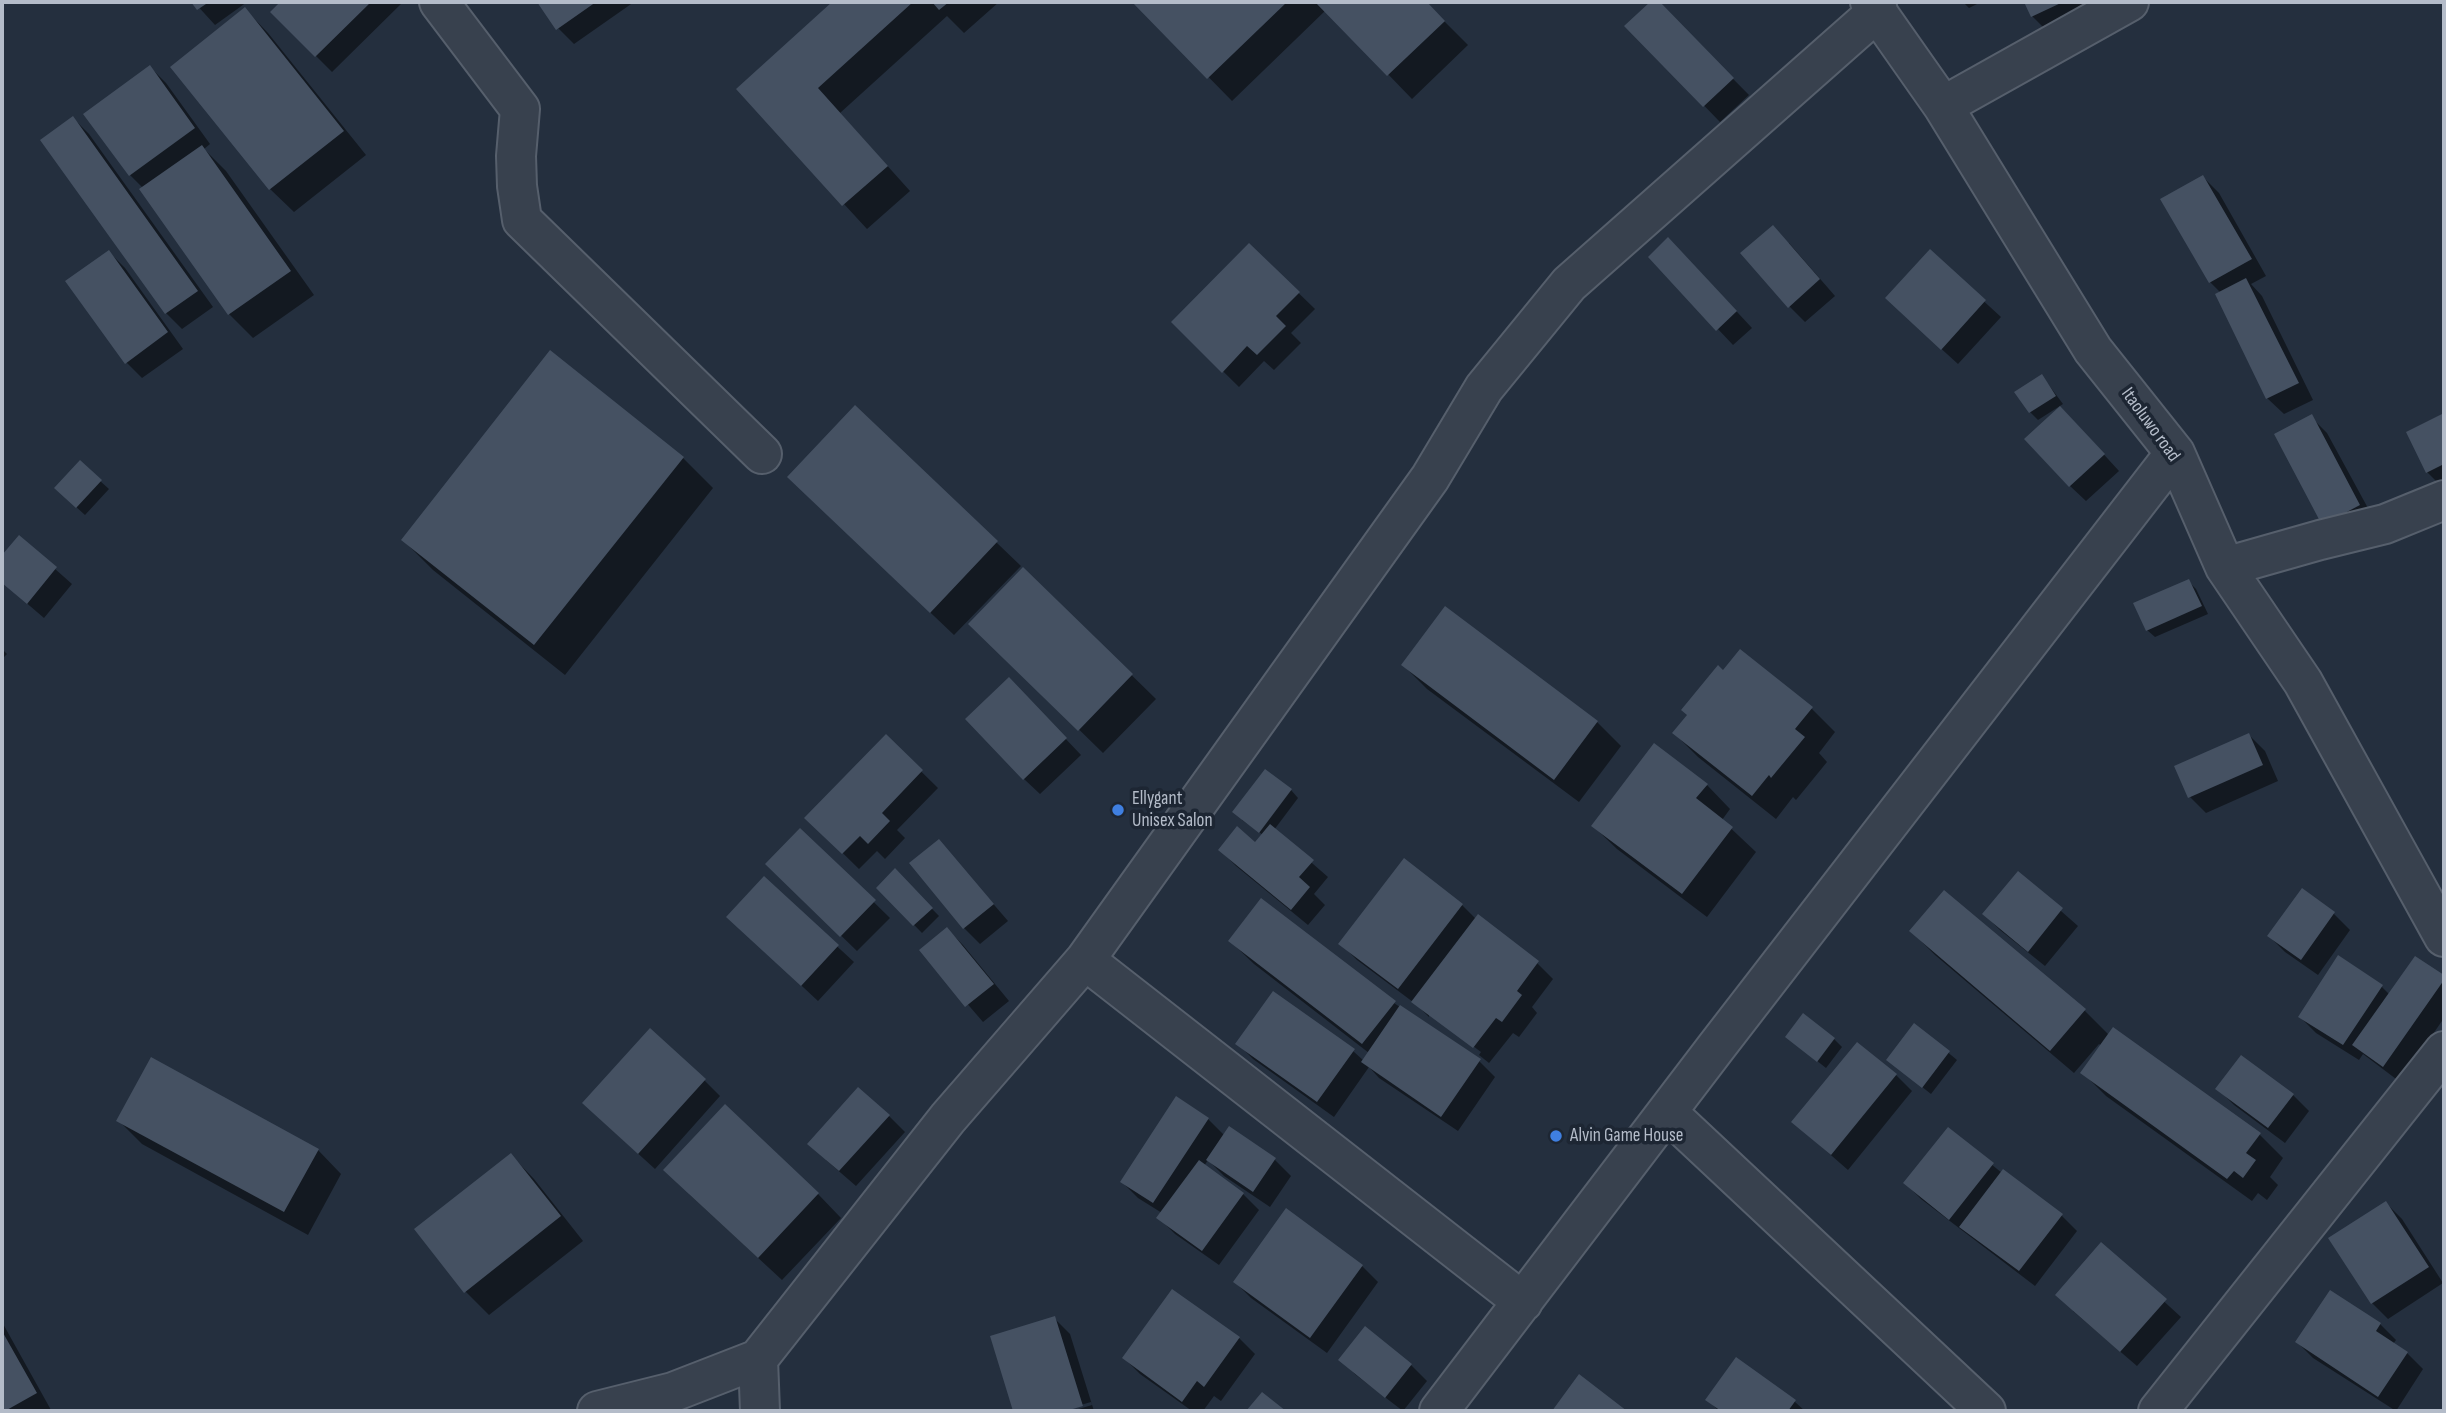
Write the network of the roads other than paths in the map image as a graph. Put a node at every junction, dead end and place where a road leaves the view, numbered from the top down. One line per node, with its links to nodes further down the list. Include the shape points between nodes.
1 (439, 2): 6 (street, via 520,109 516,156 522,220)
2 (2129, 2): 4 (street)
3 (1874, 6): 4 (street, Itaoluwo road); 10 (street, via 1580,275 1484,387 1430,478)
4 (1943, 106): 5 (street, Itaoluwo road, via 2093,350)
5 (2175, 453): 8 (street, Itaoluwo road); 12 (street)
6 (762, 454)
7 (2444, 500): 8 (street, via 2385,524)
8 (2225, 567): 9 (street, Itaoluwo road, via 2303,682)
9 (2444, 937)
10 (1085, 960): 13 (street); 14 (street, via 948,1118)
11 (2444, 1051): 19 (street)
12 (1668, 1113): 13 (street); 18 (street)
13 (1523, 1302): 17 (street)
14 (758, 1359): 15 (street, via 673,1392); 16 (street)
15 (597, 1411)
16 (760, 1411)
17 (1440, 1411)
18 (1986, 1411)
19 (2158, 1411)

